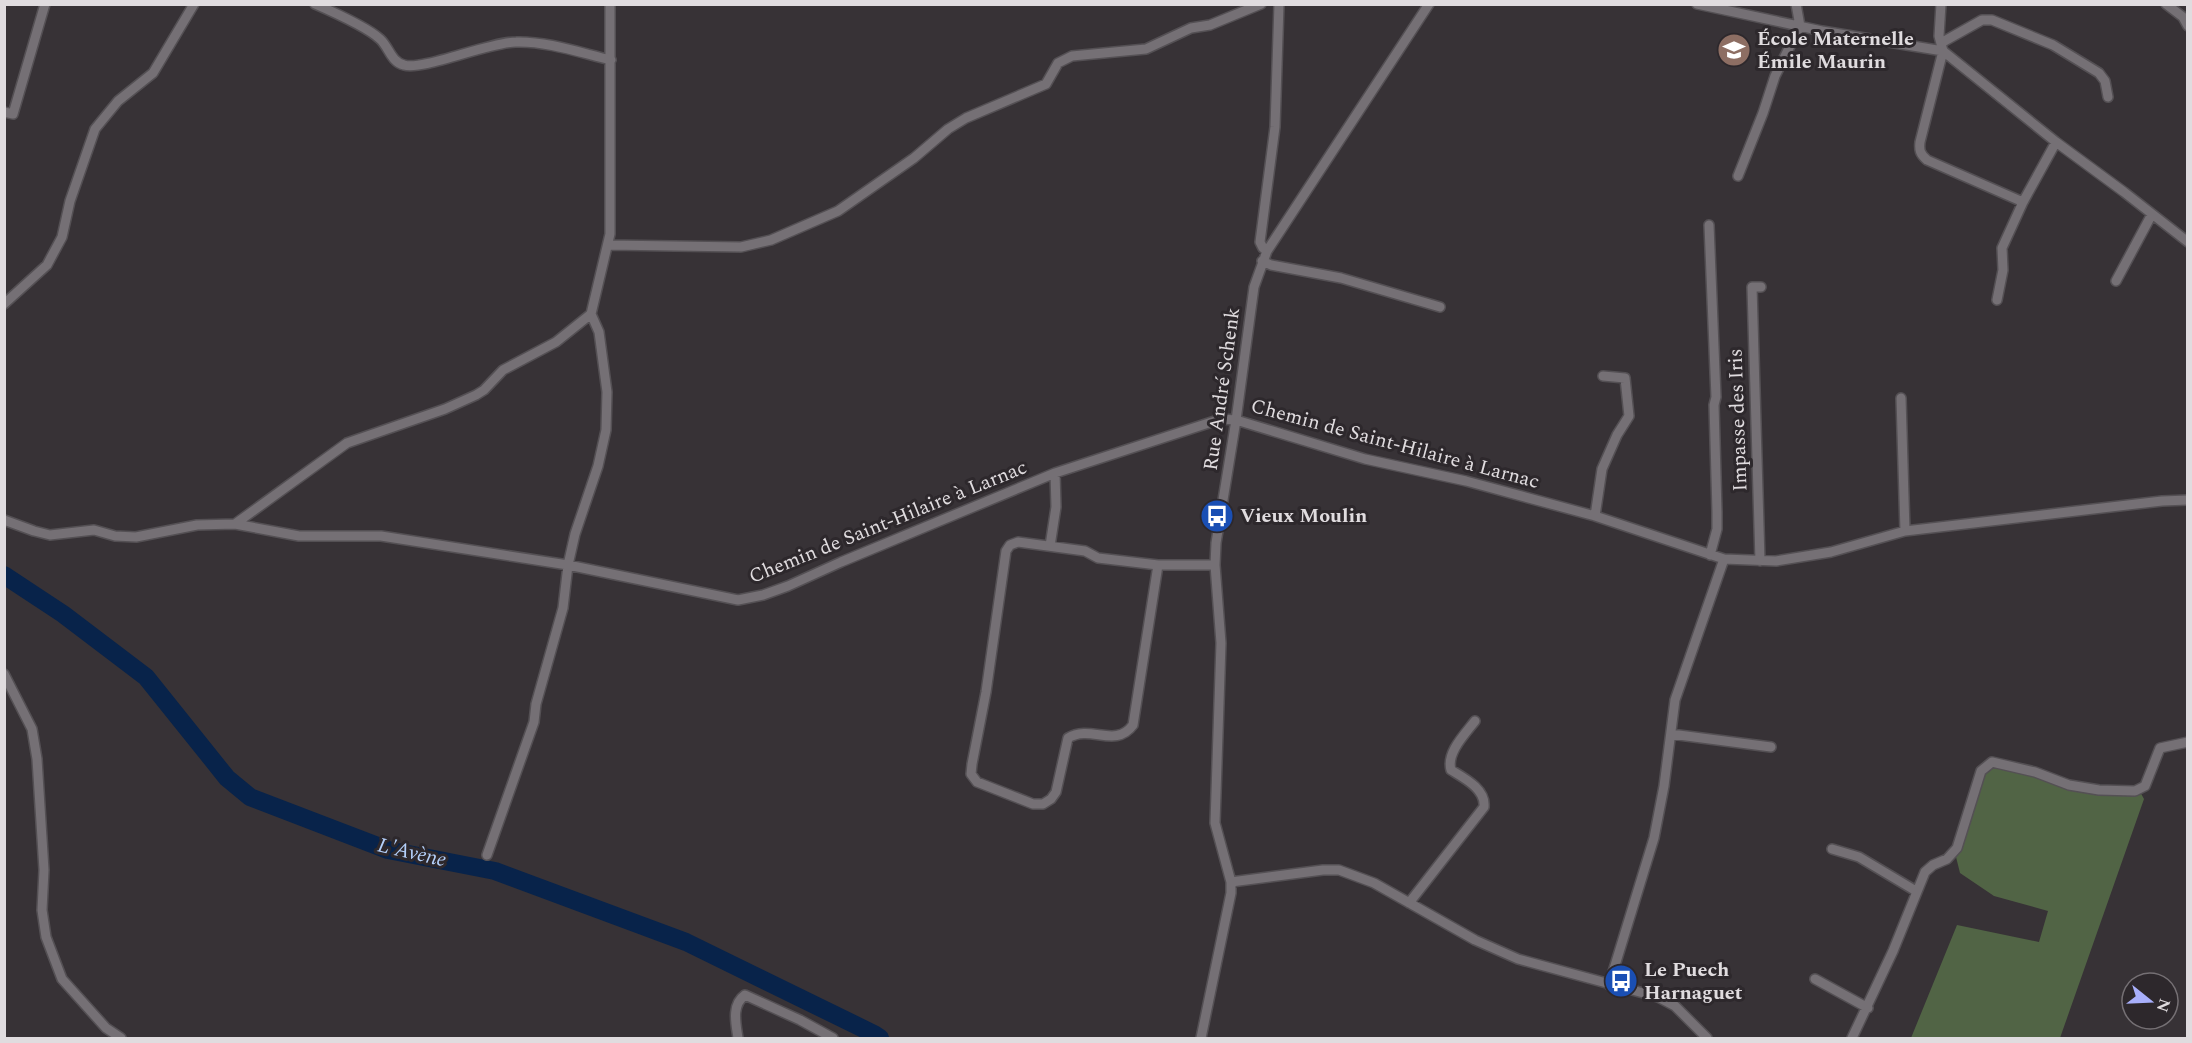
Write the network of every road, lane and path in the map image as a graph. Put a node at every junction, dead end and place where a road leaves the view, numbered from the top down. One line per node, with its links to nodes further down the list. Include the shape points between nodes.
1 (45, 4): 17 (street, via 13,114)
2 (194, 4): 32 (street, via 153,73 118,101 95,129 70,201 63,237 47,265)
3 (315, 4): 15 (street, via 380,39 395,60 405,66 516,42)
4 (610, 4): 15 (street)
5 (1261, 4): 24 (street, via 1210,25 1191,28 1146,49 1072,56 1058,63 1046,84 966,118 838,211 771,240 741,247)
6 (1279, 4): 25 (street, via 1275,127 1260,242)
7 (1429, 4): 25 (street, Rue André Schenk)
8 (1697, 4): 12 (street)
9 (1796, 4): 12 (street)
10 (1941, 4): 14 (street)
11 (2166, 4): 13 (street, via 2183,17)
12 (1800, 26): 14 (street); 19 (street, via 1775,76)
13 (2187, 27)
14 (1942, 47): 16 (street, via 1982,20 1992,20 2053,45 2099,73); 18 (street); 20 (street, via 1920,142 1922,156)
15 (611, 60): 24 (street)
16 (2108, 97)
17 (4, 111)
18 (2056, 142): 20 (street); 21 (street)
19 (1738, 176)
20 (2023, 202): 31 (street, via 2002,248 2003,270)
21 (2152, 214): 23 (street); 29 (street)
22 (1709, 225): 27 (street)
23 (2187, 242)
24 (608, 245): 34 (street)
25 (1267, 251): 26 (street, Rue André Schenk)
26 (1262, 261): 33 (street, via 1341,278); 37 (street, Rue André Schenk, via 1254,287)
27 (1710, 263): 28 (street); 45 (street, via 1717,529)
28 (1699, 264)
29 (2116, 280)
30 (1761, 287): 47 (street, Impasse des Iris, via 1752,287)
31 (1997, 300)
32 (4, 304)
33 (1440, 307)
34 (591, 314): 42 (street, via 556,342 503,370 476,395 347,443); 48 (street, via 599,332 606,382 606,430)
35 (1603, 376): 40 (street, via 1625,378 1629,416 1602,469)
36 (1901, 398): 43 (street)
37 (1236, 420): 38 (street, Chemin de Saint-Hilaire à Larnac, via 1221,419); 40 (street, Chemin de Saint-Hilaire à Larnac, via 1365,459); 50 (street, Rue André Schenk)
38 (1055, 473): 44 (street, via 1056,507); 48 (street, Chemin de Saint-Hilaire à Larnac, via 763,596 738,600)
39 (2187, 500): 43 (street, Chemin de Saint-Hilaire à Larnac)
40 (1595, 516): 45 (street, Chemin de Saint-Hilaire à Larnac)
41 (4, 520): 42 (street, Chemin de Saint-Hilaire à Larnac, via 50,535 94,530 136,537 197,525)
42 (235, 524): 48 (street, Chemin de Saint-Hilaire à Larnac, via 299,536 381,536)
43 (1905, 531): 47 (street, Chemin de Saint-Hilaire à Larnac, via 1832,552)
44 (1050, 546): 49 (street, via 1085,551 1098,558); 49 (street, via 1018,542 1006,551 971,774 978,782 1033,804 1043,804 1056,792 1068,738 1076,734 1119,737 1133,725)
45 (1710, 555): 46 (street, Chemin de Saint-Hilaire à Larnac)
46 (1724, 560): 47 (street, Chemin de Saint-Hilaire à Larnac); 53 (street, via 1675,700)
47 (1760, 561)
48 (568, 565): 57 (street, via 563,608 534,722)
49 (1158, 565): 50 (street)
50 (1215, 565): 58 (street, Rue André Schenk, via 1221,643 1215,823)
51 (4, 674): 64 (street, via 32,729 37,759 46,937 62,979 106,1028)
52 (1475, 721): 60 (street, via 1449,762 1451,770 1479,792 1485,800 1484,807)
53 (1671, 734): 55 (street); 62 (street, via 1654,838)
54 (2187, 742): 59 (street, via 2160,747 2145,786 2135,791 2069,785 1992,762 1982,771 1957,848 1925,872)
55 (1770, 747)
56 (1832, 849): 59 (street, via 1859,857)
57 (487, 855)
58 (1231, 882): 60 (street, via 1339,870 1374,883); 67 (street, Rue André Schenk)
59 (1916, 891): 63 (street)
60 (1409, 903): 62 (street, via 1518,959)
61 (1815, 979): 63 (street)
62 (1609, 985): 68 (street, via 1658,997 1675,1006)
63 (1868, 1008): 69 (street)
64 (121, 1038)
65 (738, 1038): 66 (street, via 736,1006 745,995)
66 (833, 1038)
67 (1201, 1038)
68 (1707, 1038)
69 (1852, 1038)

